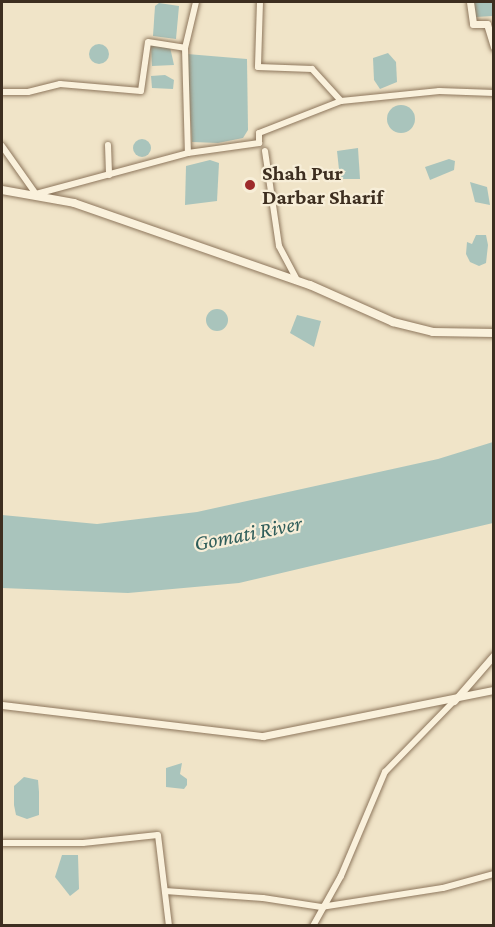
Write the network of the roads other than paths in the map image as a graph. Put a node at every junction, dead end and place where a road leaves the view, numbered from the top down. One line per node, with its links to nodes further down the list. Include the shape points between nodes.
1 (196, 2): 5 (street)
2 (260, 2): 8 (street, via 258,67 312,69)
3 (470, 2): 4 (street, via 473,24 487,24)
4 (494, 47)
5 (185, 48): 6 (street, via 148,42 141,91 60,84 28,92); 12 (street)
6 (2, 92)
7 (494, 93): 8 (street, via 439,91)
8 (341, 101): 12 (street, via 259,133 258,143)
9 (108, 144): 13 (street)
10 (2, 147): 15 (street)
11 (265, 151): 16 (street, via 279,246)
12 (188, 153): 13 (street)
13 (109, 175): 15 (street)
14 (2, 190): 15 (main road)
15 (36, 194): 16 (main road, via 74,203)
16 (297, 281): 17 (main road, via 393,322 433,332)
17 (494, 333)
18 (494, 655): 20 (street)
19 (494, 690): 20 (street)
20 (454, 701): 21 (street, via 263,736); 25 (street, via 385,772 341,876)
21 (2, 705)
22 (2, 843): 24 (street, via 83,843 158,835)
23 (494, 874): 25 (street, via 443,888)
24 (165, 891): 25 (street, via 263,898); 26 (street)
25 (321, 907): 27 (street)
26 (169, 926)
27 (314, 926)

